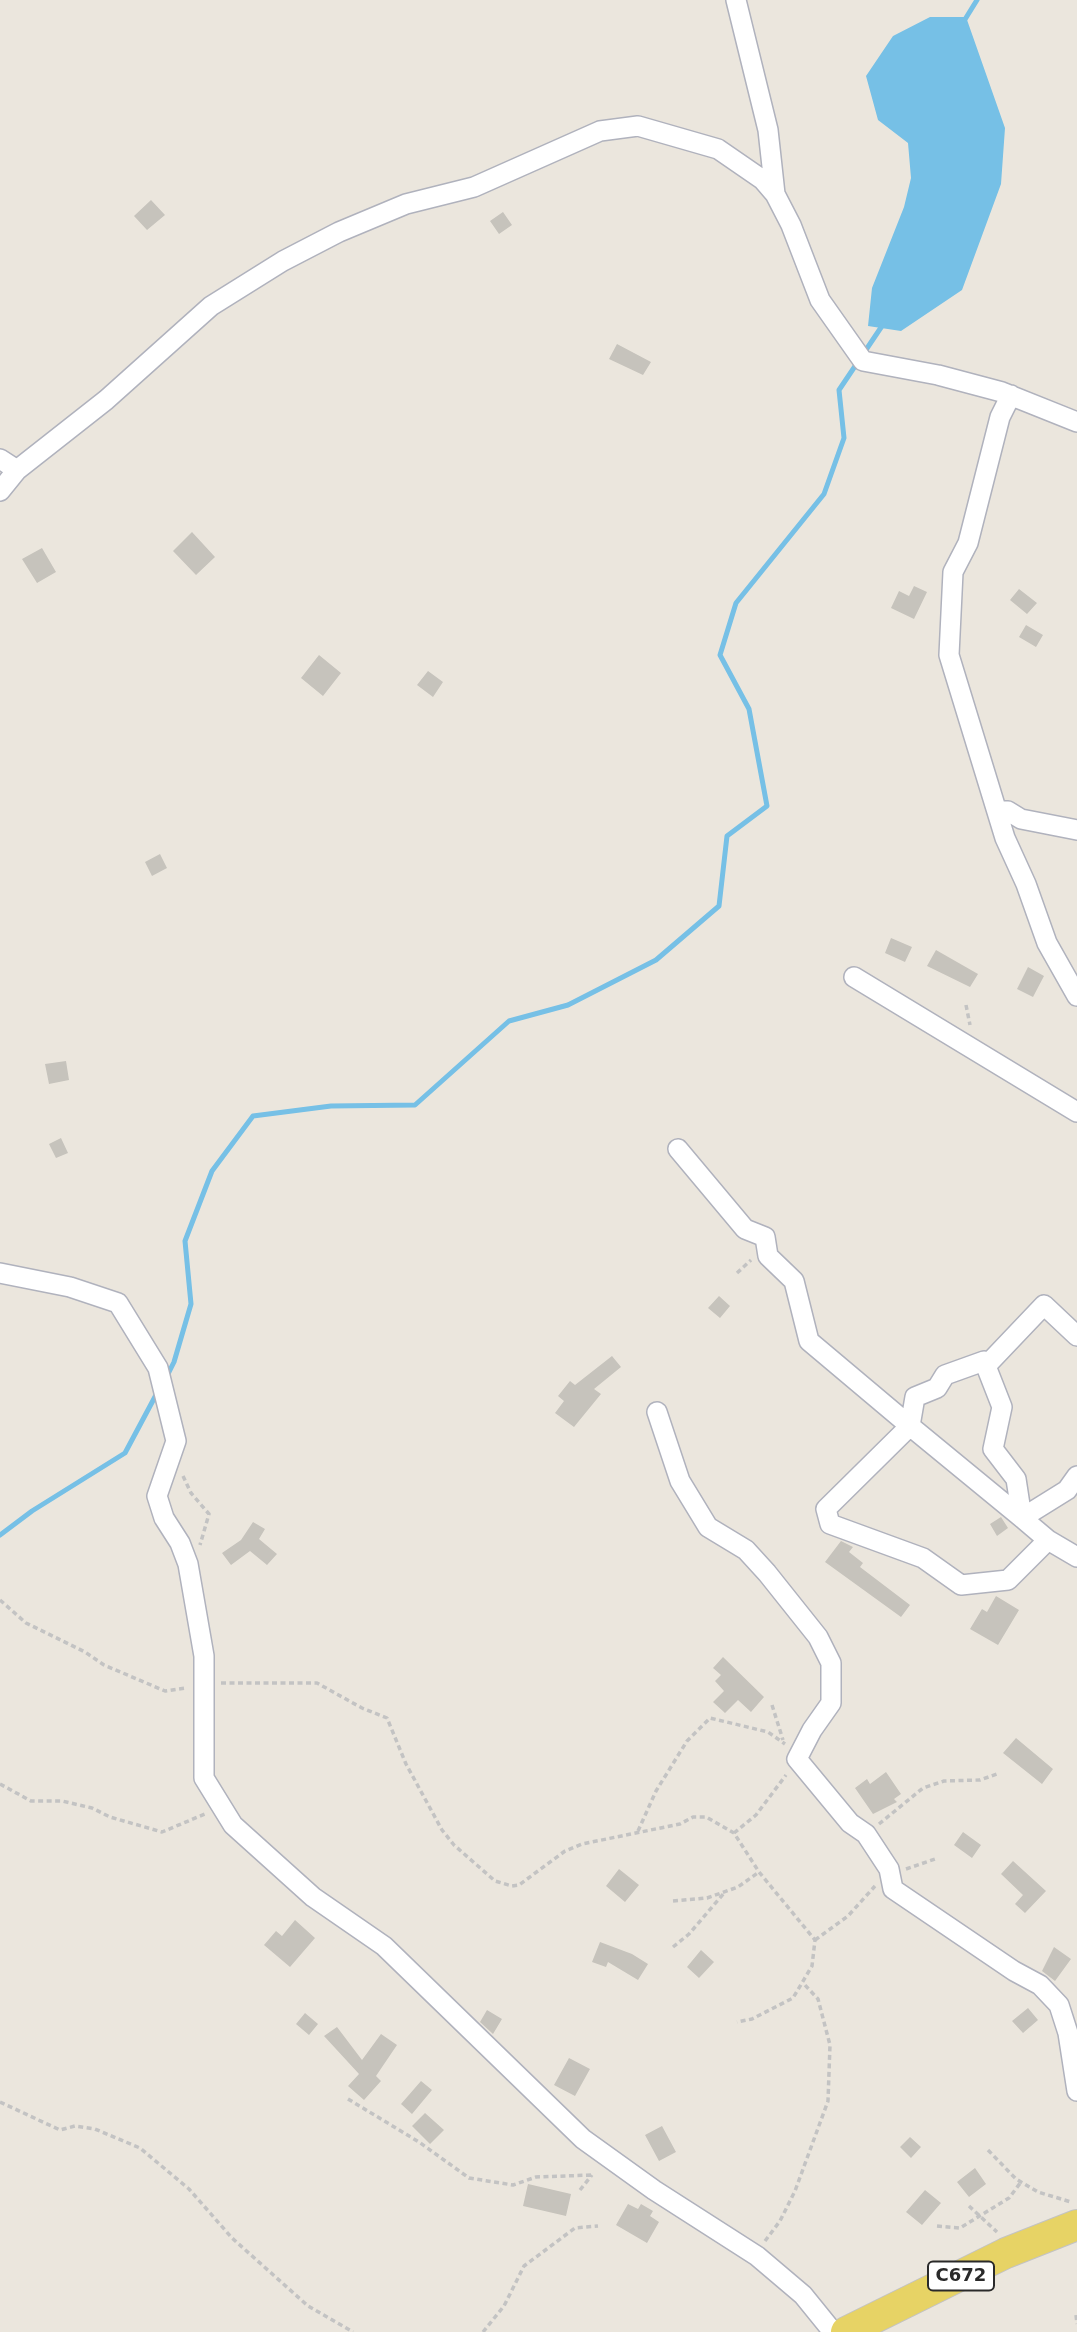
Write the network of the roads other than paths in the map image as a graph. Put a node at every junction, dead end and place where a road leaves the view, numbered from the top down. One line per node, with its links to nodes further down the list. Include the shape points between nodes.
1 (736, 0): 2 (street, via 768,130)
2 (775, 194): 3 (street, via 792,225 820,300 863,361 937,374); 6 (street, via 751,169 718,149 638,127 600,131 474,187 406,204 283,261 211,306 106,400)
3 (1011, 395): 4 (street); 8 (street, via 1000,417 968,543 953,572 949,655)
4 (1077, 422)
5 (0, 459): 6 (street)
6 (17, 470): 7 (street)
7 (0, 491)
8 (997, 811): 9 (street); 11 (street, via 1047,943)
9 (1077, 830)
10 (854, 977): 12 (street)
11 (1077, 996)
12 (1077, 1112)
13 (678, 1149): 18 (street, via 745,1229 765,1237 768,1256 794,1281 808,1341)
14 (0, 1273): 25 (street, via 70,1287 118,1303 158,1368 176,1441 157,1496 163,1518 188,1564 204,1656 204,1778 233,1825 313,1897 384,1946 550,2109 606,2156 758,2256 803,2295)
15 (1077, 1336): 16 (street, via 1044,1305)
16 (986, 1366): 18 (street, via 984,1362 945,1375 937,1388 915,1397); 20 (street, via 1002,1407 993,1450 1016,1479)
17 (657, 1412): 23 (street, via 680,1481 708,1527 746,1550 767,1573 818,1637 831,1664 831,1703 797,1759 850,1823 866,1834 892,1878 892,1889 1040,1984 1059,2005)
18 (910, 1426): 20 (street); 21 (street, via 826,1509 830,1524 923,1558 961,1585 1008,1580)
19 (1077, 1476): 20 (street, via 1067,1490)
20 (1022, 1518): 21 (street)
21 (1048, 1540): 22 (street)
22 (1077, 1557)
23 (1077, 2091)
24 (1077, 2225): 26 (main road, C672, via 1018,2248)
25 (833, 2332)
26 (848, 2332)

